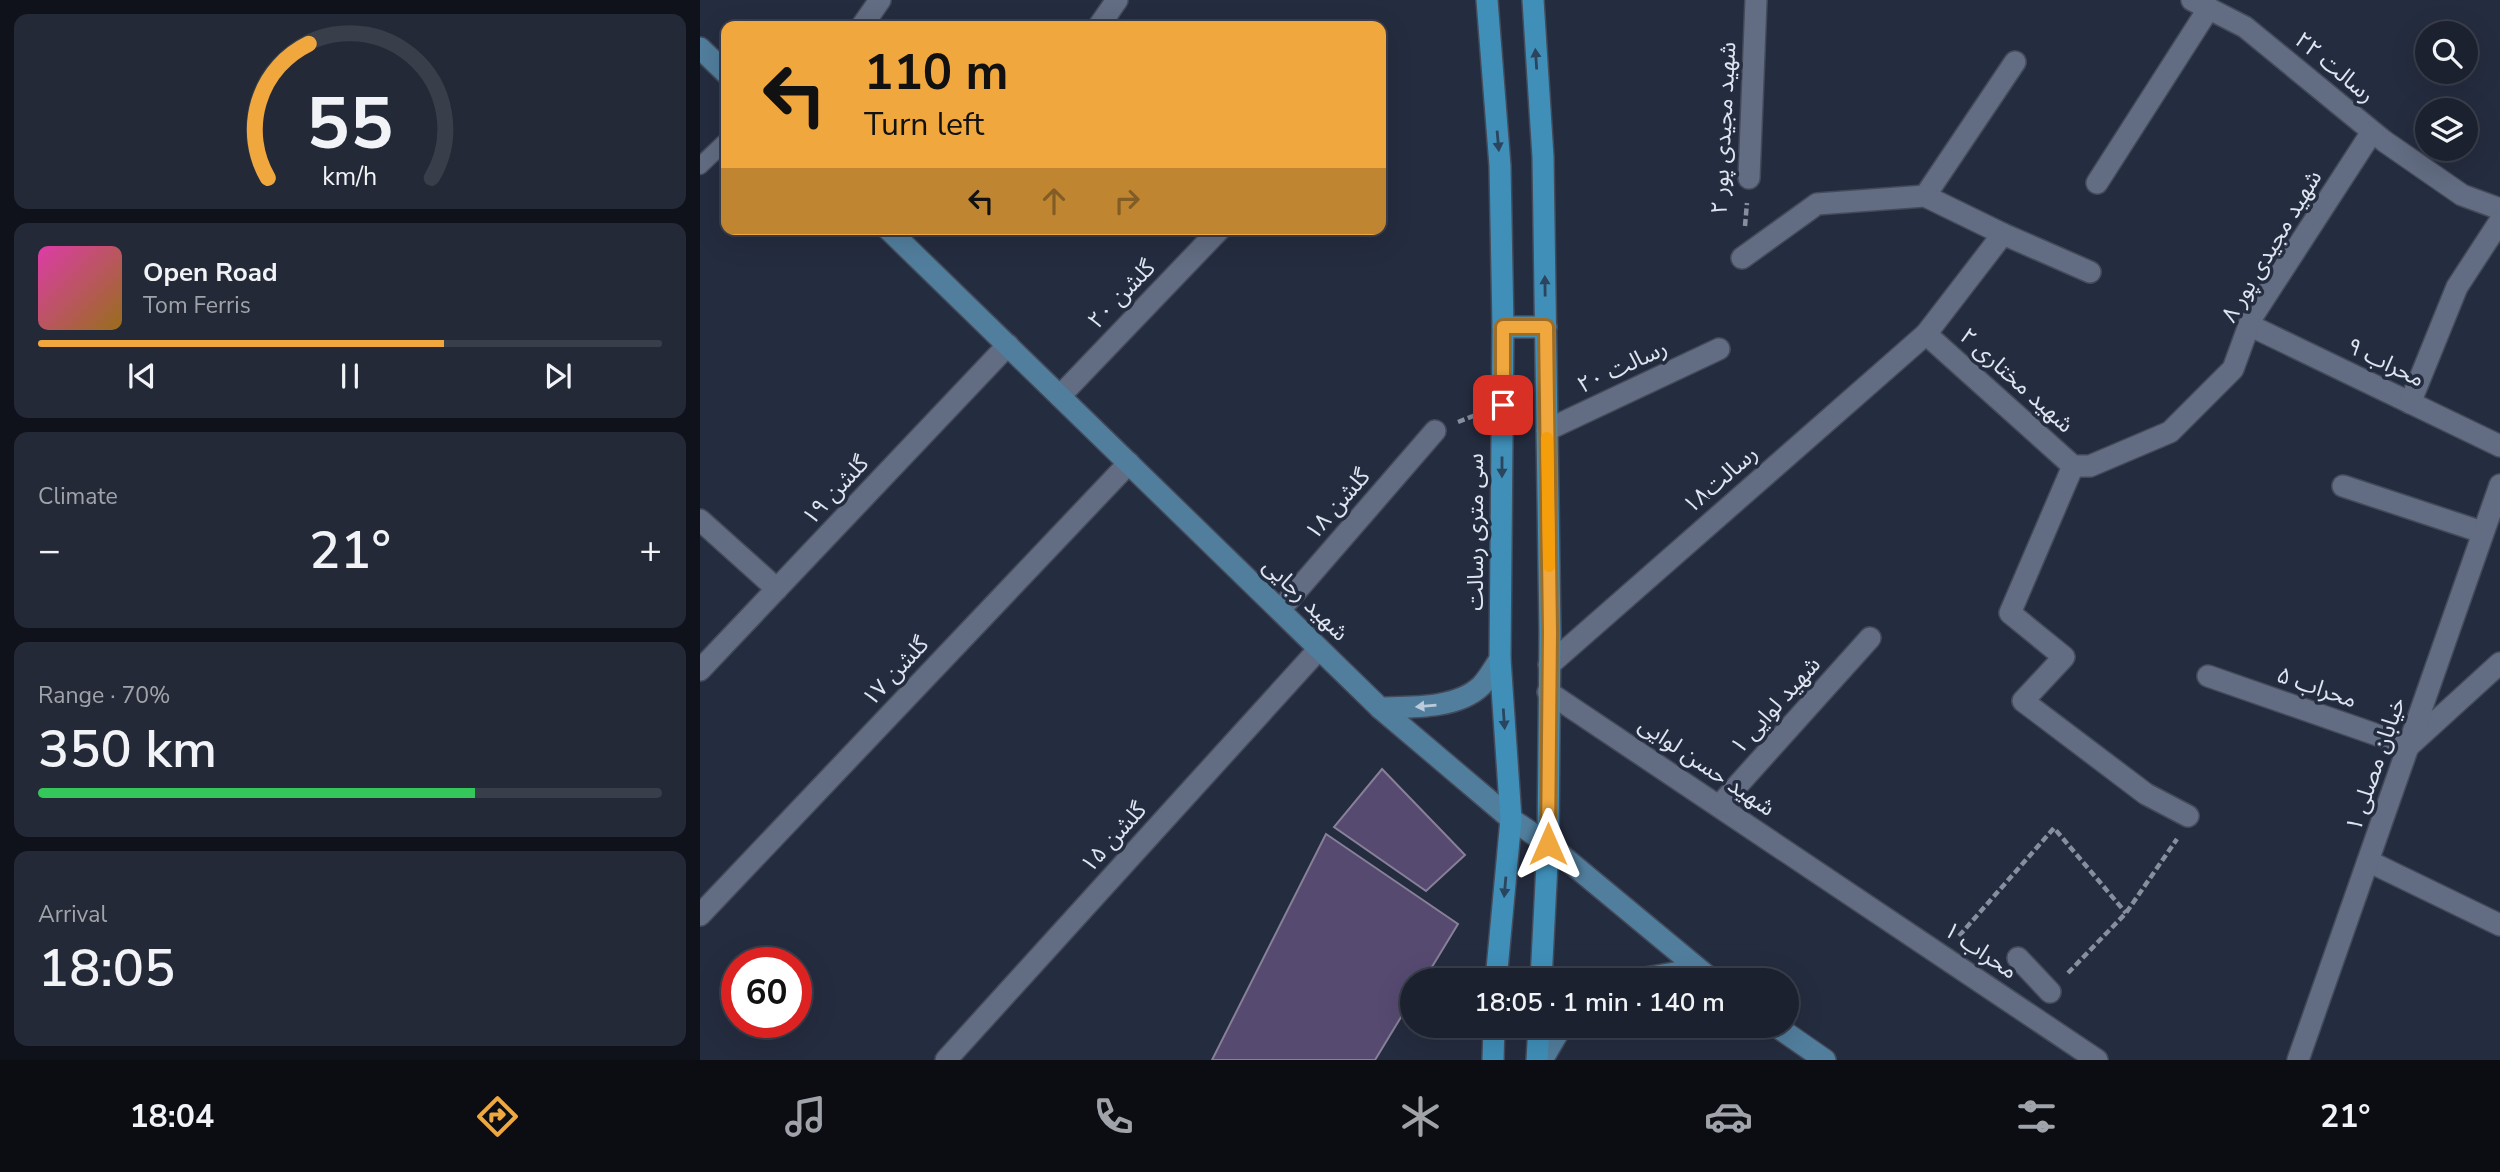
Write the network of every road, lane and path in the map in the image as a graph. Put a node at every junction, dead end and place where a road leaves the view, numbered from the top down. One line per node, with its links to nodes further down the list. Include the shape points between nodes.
1 (880, 0): 7 (street)
2 (1117, 0): 8 (street)
3 (1487, 0): 26 (main road, سی متری رسالت, one-way to 26, via 1500,166)
4 (1533, 0): 27 (main road, one-way to 4, via 1543,157)
5 (1756, 0): 15 (street, ۲ شهید مجیدی پور)
6 (2200, 4): 12 (street, ۲۲ رسالت, via 2245,27); 16 (street)
7 (865, 21)
8 (1102, 21)
9 (700, 48): 11 (main road)
10 (2015, 62): 17 (street)
11 (721, 68)
12 (2372, 132): 18 (street, ۲۲ رسالت, via 2462,195); 25 (street, ۸ شهید مجیدی پور)
13 (721, 146): 14 (lane)
14 (700, 166)
15 (1749, 178): 23 (path, ۲ شهید مجیدی پور)
16 (2098, 183)
17 (1925, 196): 20 (street); 23 (street, via 1816,204)
18 (2500, 209)
19 (2500, 221): 32 (street, via 2457,287)
20 (2003, 234): 24 (street); 28 (street, رسالت۱۸)
21 (894, 235): 29 (main road, شهید رجایی)
22 (1214, 235): 31 (street, ۲۰ گلشن)
23 (1742, 258)
24 (2090, 272)
25 (2249, 325): 32 (street, ۹ محراب); 38 (street, ۸ شهید مجیدی پور, via 2233,369 2170,432 2090,467)
26 (1503, 327): 27 (main road); 33 (main road, سی متری رسالت)
27 (1546, 327): 34 (main road)
28 (1926, 334): 38 (street, ۲ شهید مختاری); 49 (street, رسالت۱۸)
29 (1008, 345): 31 (main road, شهید رجایی); 43 (street, ۱۹ گلشن)
30 (1719, 349): 34 (street, ۲۰ رسالت)
31 (1060, 396): 37 (main road, شهید رجایی)
32 (2410, 403): 36 (street, ۹ محراب)
33 (1503, 405): 35 (path); 47 (main road, سی متری رسالت, one-way to 47)
34 (1547, 430): 49 (main road)
35 (1435, 431): 44 (street, ۱۸ گلشن)
36 (2500, 446)
37 (1129, 463): 44 (main road, شهید رجایی); 62 (street, گلشن ۱۷)
38 (2073, 466): 56 (street, via 2010,612 2064,657 2023,701 2146,794)
39 (2500, 485): 42 (street, خیابان مصلی ۱)
40 (2343, 486): 42 (street)
41 (700, 520): 43 (street)
42 (2482, 532): 54 (street, خیابان مصلی ۱)
43 (777, 589): 50 (street, ۱۹ گلشن)
44 (1280, 610): 46 (main road, شهید رجایی)
45 (1870, 638): 55 (street, ۱ شهید لوایی)
46 (1319, 649): 53 (main road, شهید رجایی); 74 (street, گلشن ۱۵)
47 (1500, 659): 53 (main road, one-way to 53, via 1480,687 1454,701); 57 (main road, سی متری رسالت, one-way to 57)
48 (2500, 663): 54 (street)
49 (1549, 665): 52 (main road)
50 (700, 670)
51 (2208, 676): 54 (street, ۵ محراب)
52 (1548, 692): 55 (street, شهید حسن لوایی); 58 (main road)
53 (1380, 708): 57 (main road, شهید رجایی)
54 (2409, 746): 59 (street, خیابان مصلی ۱)
55 (1719, 806): 60 (street, شهید حسن لوایی)
56 (2188, 816): 61 (path, via 2178,838)
57 (1511, 819): 58 (main road, شهید رجایی); 66 (main road, سی متری رسالت, one-way to 66)
58 (1548, 844): 67 (main road); 68 (main road, شهید رجایی)
59 (2368, 861): 63 (street); 79 (street, خیابان مصلی ۱)
60 (1836, 884): 64 (street, ۱ محراب)
61 (2126, 912): 64 (path, via 2054,828); 69 (path)
62 (700, 915)
63 (2500, 925)
64 (1941, 955): 78 (street, ۱ محراب)
65 (2018, 958): 69 (street)
66 (1497, 968)
67 (1542, 968)
68 (1697, 968)
69 (2050, 992)
70 (1494, 1038): 75 (main road)
71 (1539, 1038): 76 (main road)
72 (1554, 1038): 76 (main road)
73 (1793, 1038): 77 (main road)
74 (946, 1060)
75 (1493, 1060)
76 (1540, 1060)
77 (1825, 1060)
78 (2097, 1060)
79 (2298, 1060)

